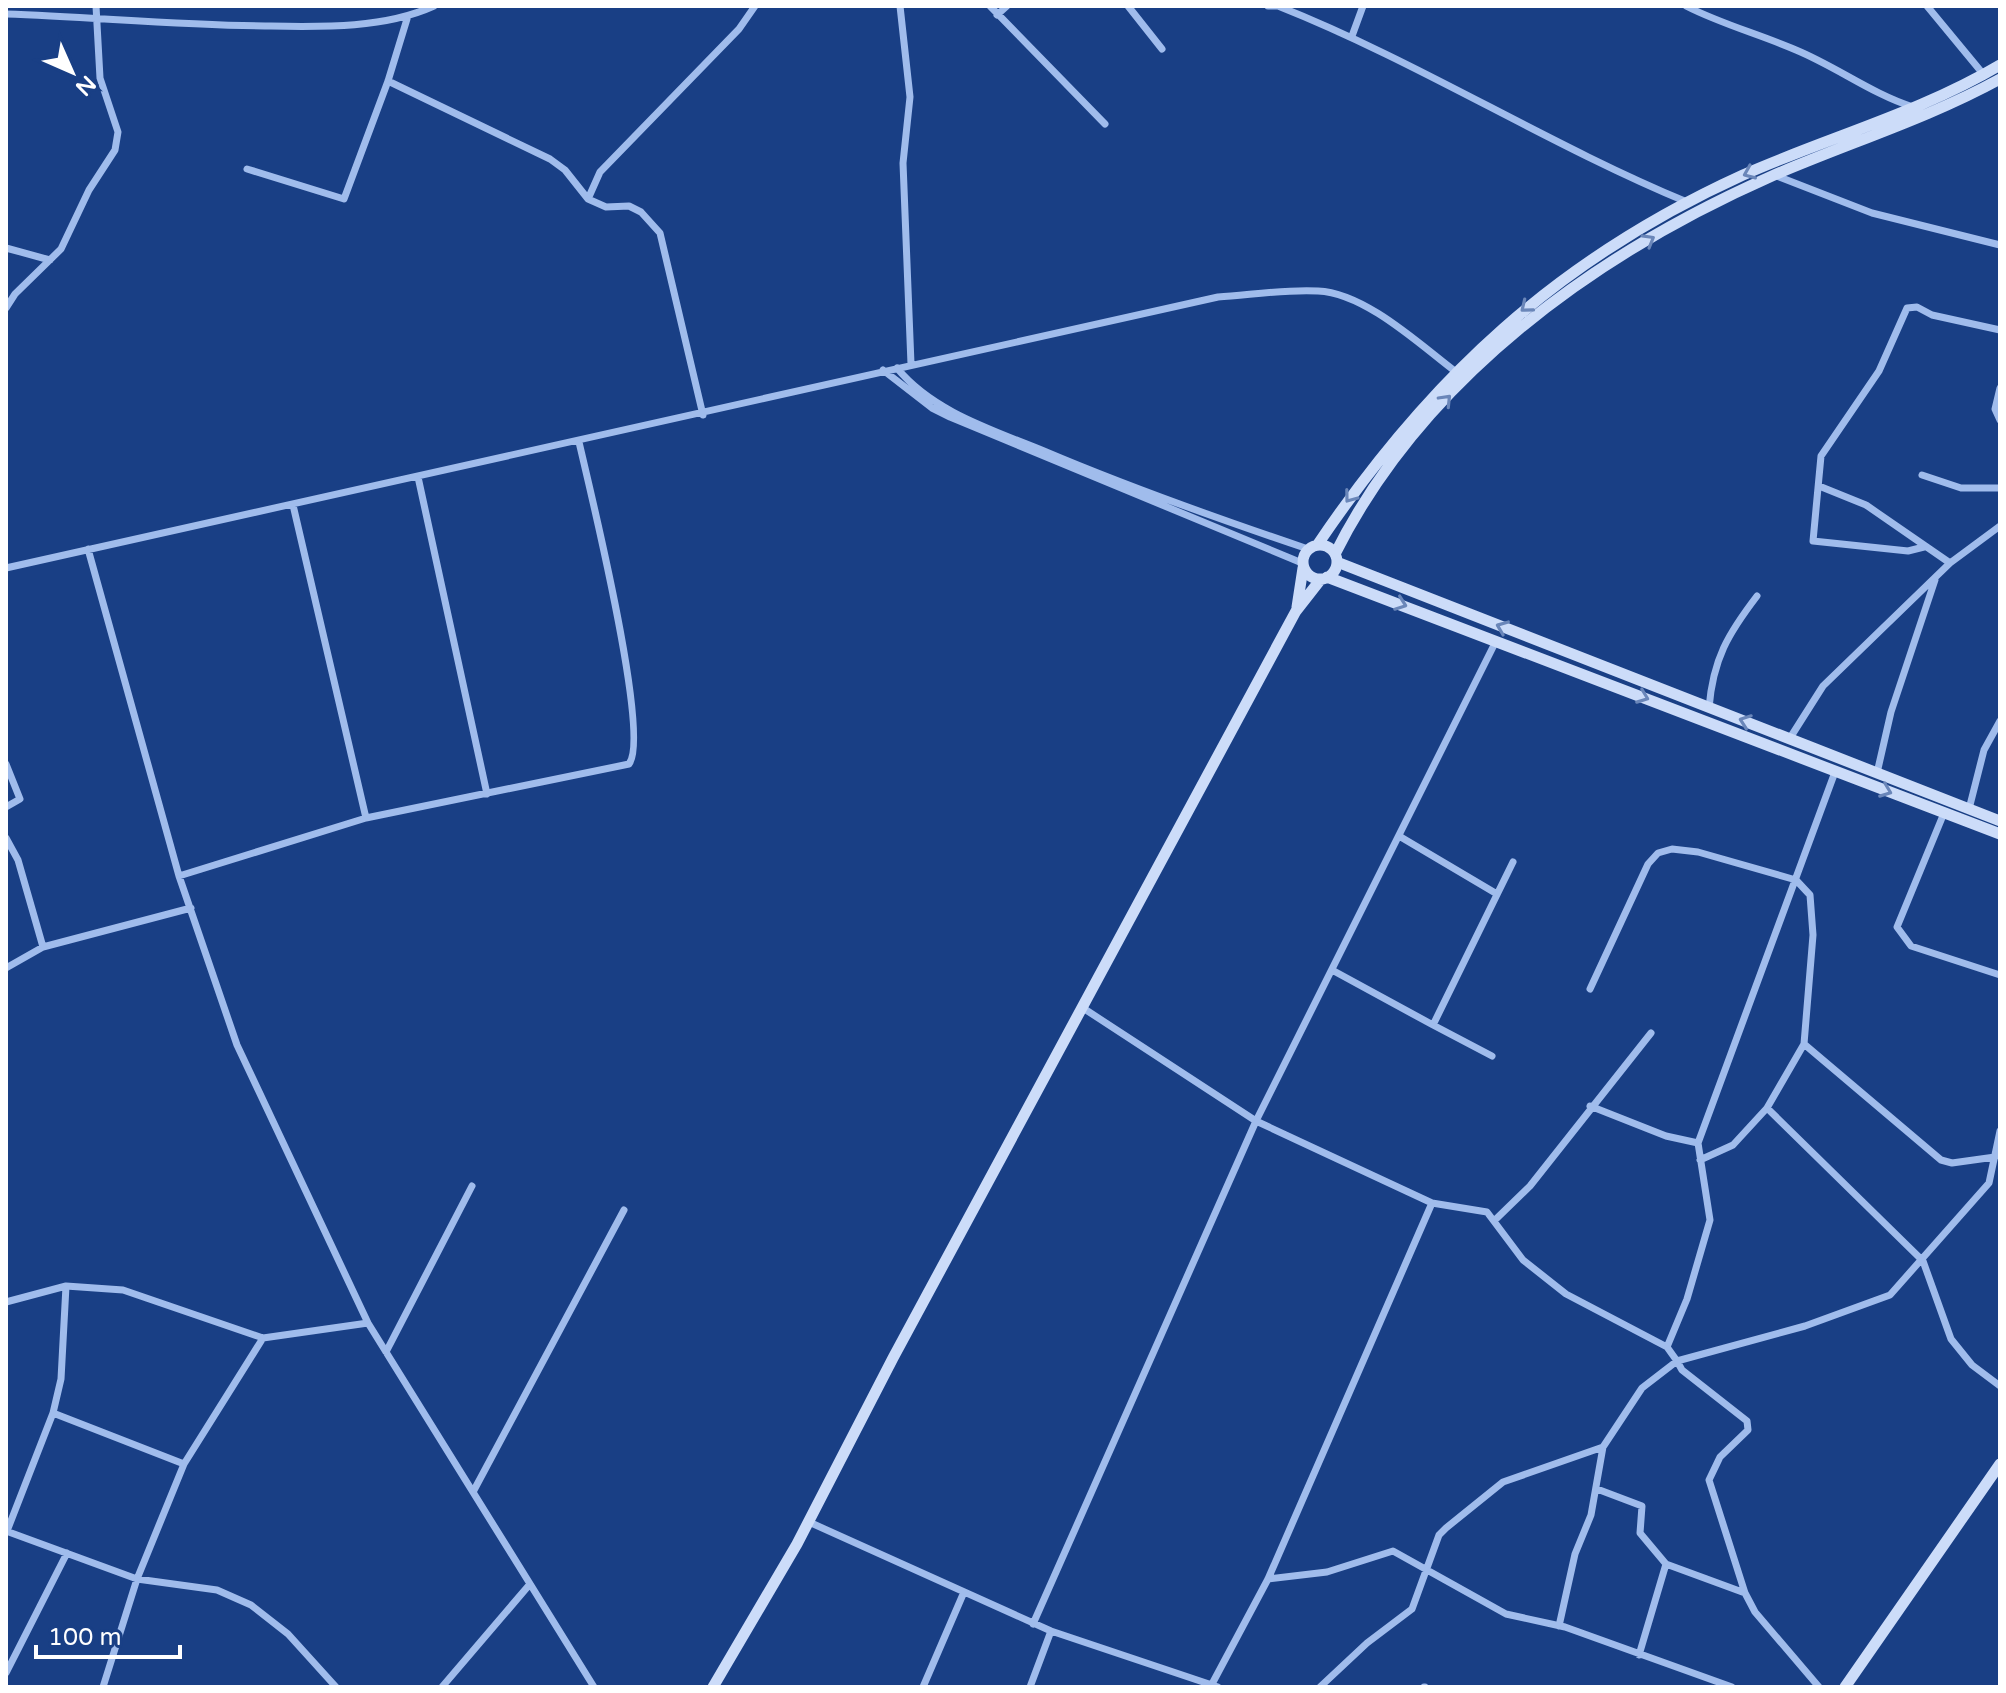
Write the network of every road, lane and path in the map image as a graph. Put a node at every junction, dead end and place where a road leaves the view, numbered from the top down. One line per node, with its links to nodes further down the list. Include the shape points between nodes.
1 (96, 6): 15 (street)
2 (434, 6): 14 (street)
3 (755, 6): 26 (street, via 739,29 600,172)
4 (900, 6): 33 (street, via 910,97 903,163)
5 (990, 6): 13 (street)
6 (1007, 6): 13 (street)
7 (1128, 6): 17 (street)
8 (1268, 6): 16 (street)
9 (1363, 6): 16 (street)
10 (1686, 6): 22 (street, via 1794,49 1854,77 1882,97)
11 (1927, 6): 19 (street)
12 (6, 14): 15 (street)
13 (997, 15): 23 (street)
14 (407, 19): 15 (street, via 285,27); 21 (street)
15 (97, 20): 30 (street, via 100,78 115,115 117,141 71,232)
16 (1352, 36): 27 (street, via 1609,169)
17 (1162, 49)
18 (2000, 65): 19 (street)
19 (1984, 75): 22 (street)
20 (2000, 79): 25 (street, via 1953,104)
21 (388, 81): 24 (street, via 344,199); 26 (street, via 550,159)
22 (1915, 108): 27 (street, one-way to 27, via 1743,175)
23 (1105, 124)
24 (247, 169)
25 (1774, 175): 28 (street, via 1872,213); 50 (street, one-way to 25, via 1359,509 1393,460 1526,323 1602,268)
26 (588, 199): 38 (street, via 606,207 629,206 660,233)
27 (1689, 203): 36 (street, one-way to 36, via 1549,289 1498,329)
28 (2000, 245)
29 (6, 248): 30 (street)
30 (50, 260): 31 (street)
31 (6, 308)
32 (2000, 328): 43 (street, via 1907,308 1879,371 1821,456)
33 (911, 364): 34 (street); 36 (street, via 1218,297 1319,291 1378,314)
34 (897, 368): 35 (street); 47 (street, via 936,403 983,426 1212,518)
35 (883, 370): 38 (street); 52 (street, via 950,417)
36 (1456, 372): 47 (street, one-way to 47, via 1381,455)
37 (2000, 388): 39 (street, via 1995,409)
38 (703, 415): 40 (street)
39 (2000, 420)
40 (579, 442): 42 (street); 65 (street, via 629,678 635,757 620,767)
41 (1922, 475): 44 (street, via 1961,488)
42 (418, 477): 45 (street); 65 (street)
43 (1819, 486): 48 (street, via 1866,505); 48 (street, via 1813,541 1908,551)
44 (2000, 488)
45 (293, 505): 49 (street); 69 (street)
46 (2000, 527): 51 (street)
47 (1313, 546): 50 (street); 52 (street)
48 (1924, 547): 51 (street)
49 (88, 549): 53 (street); 75 (street)
50 (1336, 558): 54 (street); 59 (street, one-way to 50)
51 (1950, 563): 55 (street)
52 (1303, 565): 54 (street, via 1310,576); 57 (street)
53 (6, 568)
54 (1324, 578): 57 (street); 58 (street, one-way to 58)
55 (1935, 579): 61 (street, via 1823,686); 64 (street, via 1891,712)
56 (1757, 596): 59 (street, via 1716,660)
57 (1296, 611): 84 (street)
58 (1497, 639): 63 (street, one-way to 63); 72 (street)
59 (1709, 708): 61 (street, one-way to 59)
60 (2000, 721): 67 (street, via 1984,750)
61 (1790, 738): 64 (street)
62 (6, 764): 66 (street, via 20,792 20,799)
63 (1835, 772): 68 (street, one-way to 68); 76 (street)
64 (1877, 773): 67 (street)
65 (487, 794): 69 (street)
66 (6, 807)
67 (1969, 809): 70 (street)
68 (1944, 813): 71 (street); 82 (street, via 1897,927 1911,946)
69 (366, 818): 75 (street)
70 (2000, 821)
71 (2000, 834)
72 (1399, 836): 77 (street); 81 (street)
73 (6, 838): 79 (street, via 18,860)
74 (1513, 862): 77 (street)
75 (179, 876): 78 (street)
76 (1796, 880): 83 (street, via 1698,852 1658,853 1648,864); 87 (street, via 1810,895 1813,935); 93 (street)
77 (1497, 894): 85 (street)
78 (191, 908): 79 (street); 104 (street, via 237,1045)
79 (43, 947): 80 (street)
80 (6, 968)
81 (1332, 970): 85 (street); 91 (street)
82 (2000, 975)
83 (1590, 989)
84 (1083, 1008): 91 (street); 116 (street)
85 (1433, 1025): 88 (street)
86 (1651, 1033): 89 (street)
87 (1804, 1044): 90 (street); 94 (street, via 1941,1160)
88 (1492, 1056)
89 (1590, 1106): 93 (street); 100 (street, via 1530,1186)
90 (1767, 1108): 95 (street, via 1733,1145); 101 (street)
91 (1256, 1121): 98 (street); 126 (street)
92 (2000, 1131): 94 (street)
93 (1698, 1143): 95 (street)
94 (1995, 1157): 96 (street)
95 (1700, 1160): 106 (street, via 1710,1220)
96 (1996, 1177): 101 (street)
97 (472, 1186): 107 (street)
98 (1432, 1203): 100 (street, via 1487,1212); 122 (street)
99 (624, 1210): 115 (street)
100 (1495, 1220): 106 (street, via 1523,1260 1566,1294)
101 (1923, 1261): 108 (street, via 1890,1295 1805,1326); 109 (street, via 1951,1339 1972,1365)
102 (66, 1286): 103 (street); 105 (street, via 123,1290); 110 (street, via 61,1379)
103 (6, 1302)
104 (368, 1323): 105 (street); 107 (street)
105 (263, 1338): 112 (street)
106 (1667, 1347): 108 (street)
107 (386, 1352): 115 (street)
108 (1677, 1361): 111 (street, via 1642,1388); 125 (street, via 1747,1421 1748,1430 1720,1457 1709,1480)
109 (2000, 1386)
110 (53, 1413): 112 (street); 117 (street)
111 (1603, 1447): 114 (street); 120 (street, via 1503,1482 1439,1535)
112 (184, 1464): 121 (street)
113 (2000, 1464): 142 (street)
114 (1597, 1489): 119 (street, via 1642,1506 1640,1533); 127 (street)
115 (473, 1492): 123 (street)
116 (809, 1522): 124 (street); 136 (street)
117 (6, 1531): 118 (street)
118 (67, 1553): 121 (street); 130 (street)
119 (1666, 1564): 125 (street); 129 (street)
120 (1426, 1568): 122 (street, via 1393,1551 1327,1572); 127 (street, via 1506,1614); 139 (street, via 1412,1609)
121 (137, 1579): 132 (street); 133 (street, via 217,1590 251,1605 288,1634)
122 (1268, 1579): 131 (street)
123 (530, 1584): 134 (street); 135 (street)
124 (964, 1592): 126 (street); 137 (street)
125 (1745, 1593): 141 (street)
126 (1033, 1624): 128 (street)
127 (1559, 1626): 129 (street)
128 (1051, 1631): 131 (street); 138 (street)
129 (1639, 1655): 140 (street)
130 (6, 1673)
131 (1215, 1685)
132 (103, 1687)
133 (336, 1687)
134 (442, 1687)
135 (594, 1687)
136 (713, 1687)
137 (923, 1687)
138 (1030, 1687)
139 (1320, 1687)
140 (1732, 1687)
141 (1819, 1687)
142 (1845, 1687)

